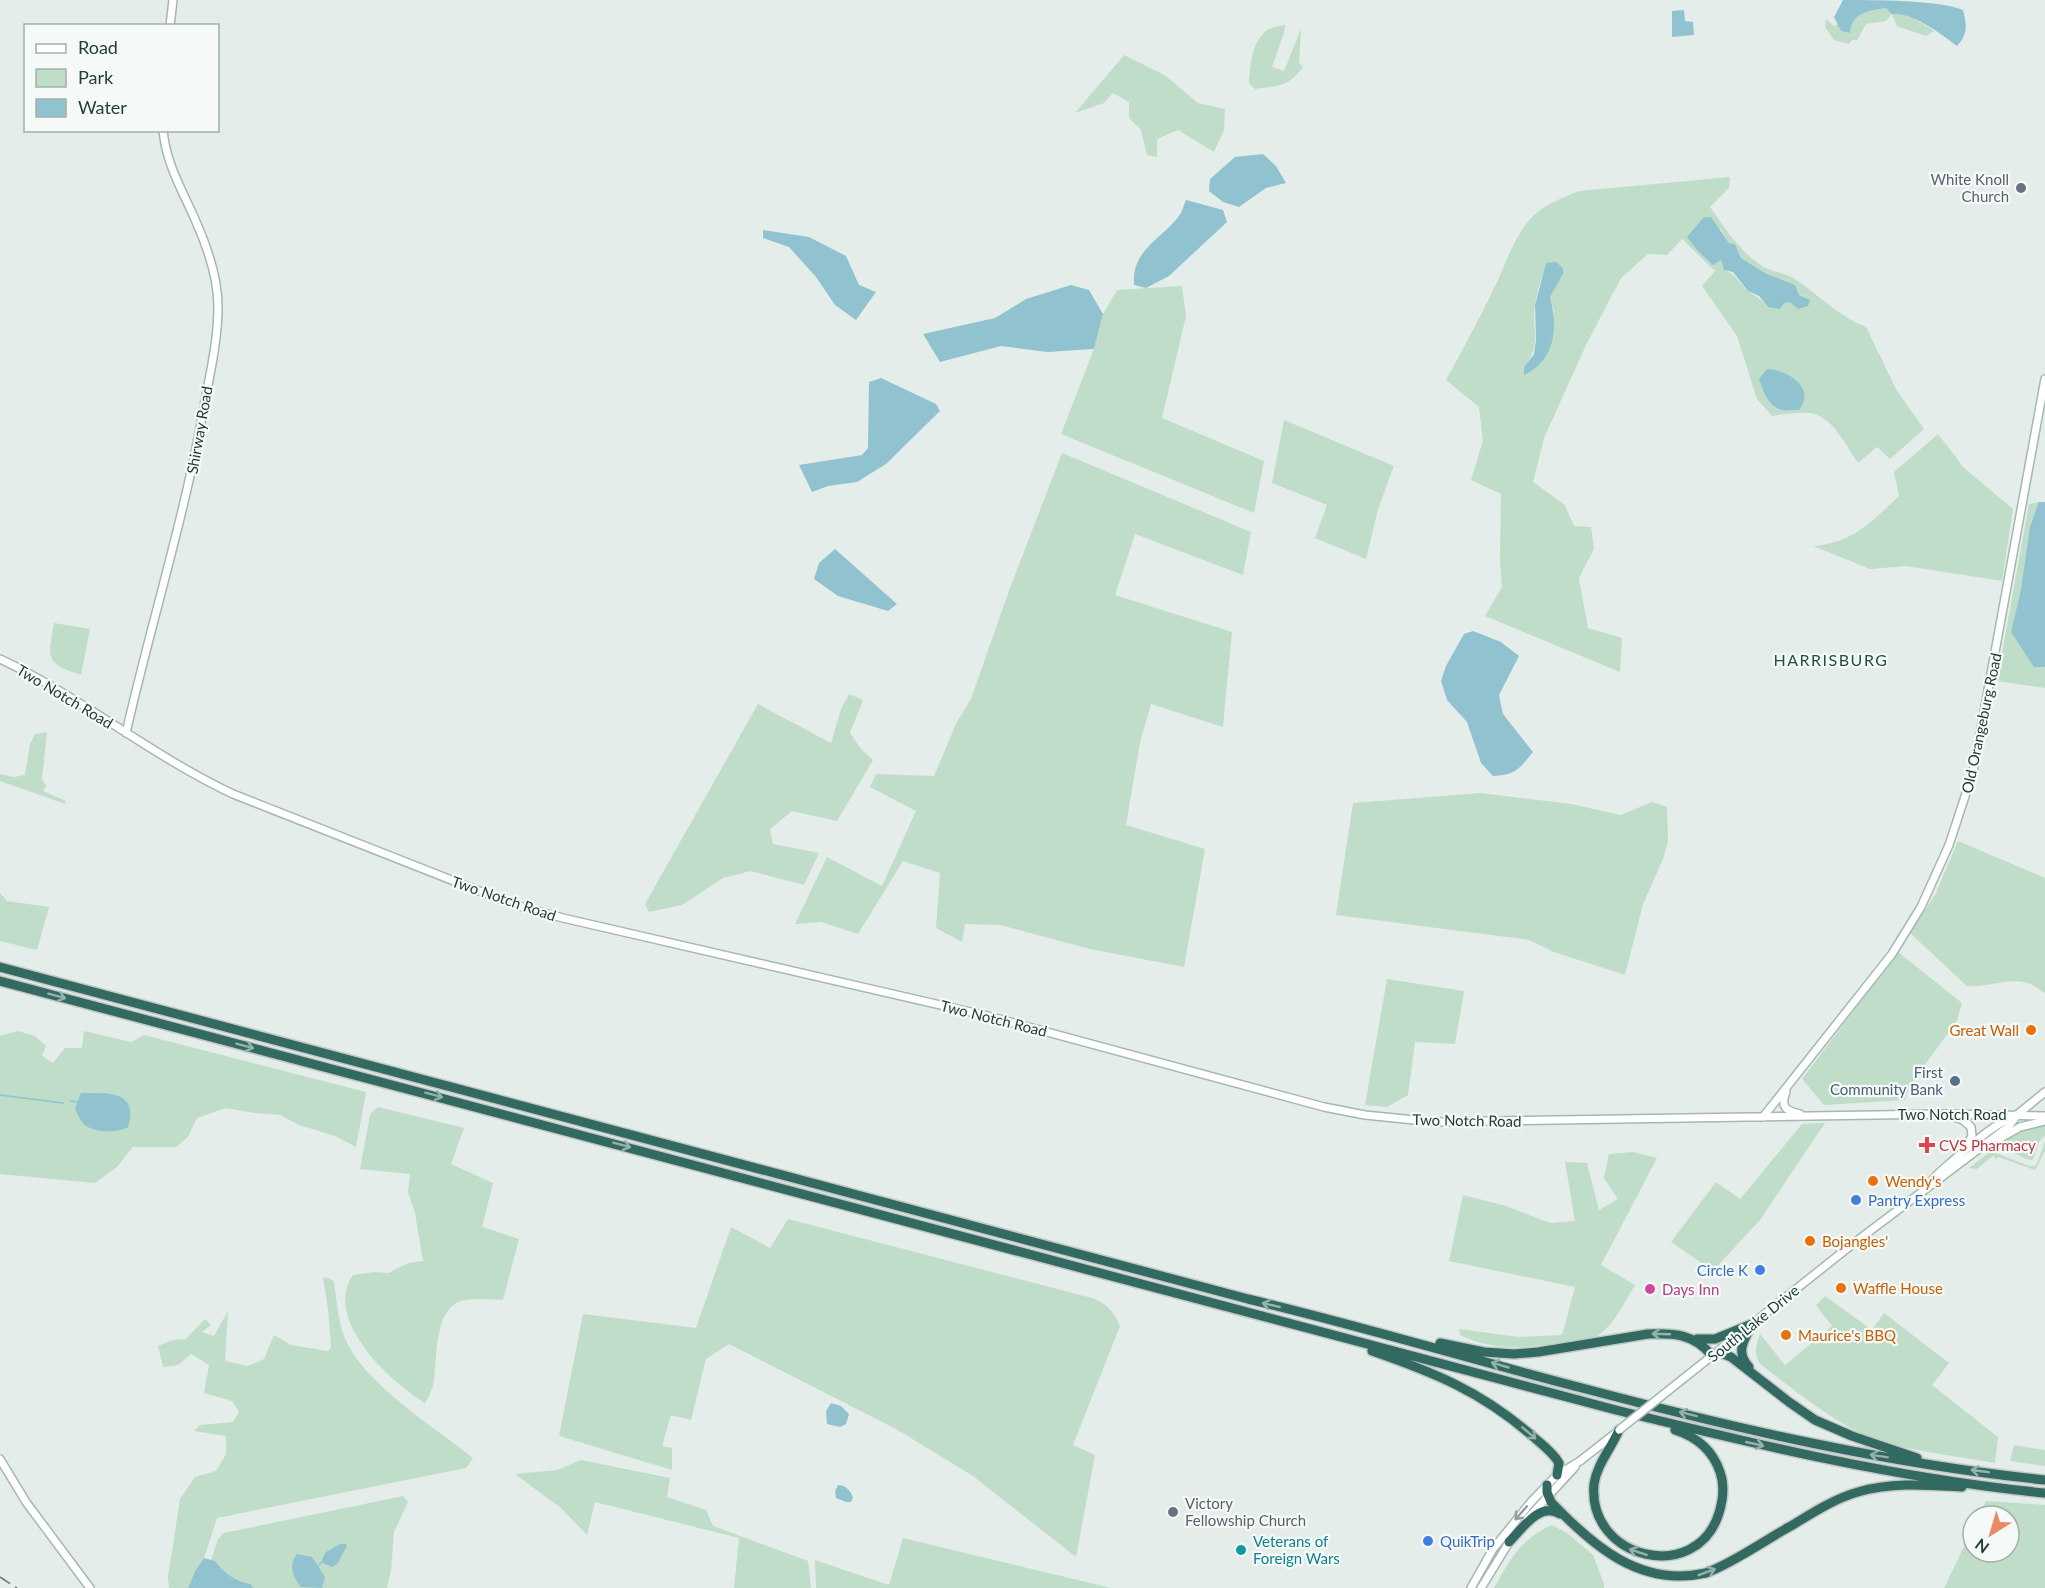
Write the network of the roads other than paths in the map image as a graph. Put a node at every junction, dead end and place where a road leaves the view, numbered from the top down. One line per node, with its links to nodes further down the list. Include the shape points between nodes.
1 (173, 0): 2 (street)
2 (170, 24)
3 (163, 132): 6 (street, Shirway Road, via 170,165 208,253 218,307 189,482)
4 (2045, 379): 9 (street, Old Orangeburg Road, via 1973,772 1953,835 1927,895 1900,941)
5 (0, 659): 6 (street, Two Notch Road)
6 (126, 732): 15 (street, Two Notch Road, via 233,794 532,910 988,1016 1324,1107 1434,1122)
7 (0, 967): 20 (highway, one-way to 7)
8 (0, 981): 22 (highway, one-way to 22)
9 (1788, 1086): 13 (street, via 1782,1101 1784,1107); 15 (street, Old Orangeburg Road)
10 (2045, 1092): 12 (street, South Lake Drive)
11 (1943, 1114): 12 (street, Two Notch Road); 13 (street, Two Notch Road); 18 (street, via 1967,1122 1972,1130 1970,1141)
12 (2018, 1114): 14 (street, Two Notch Road); 17 (street, South Lake Drive); 18 (street, South Lake Drive, via 2000,1122)
13 (1808, 1116): 15 (street, Two Notch Road)
14 (2045, 1116)
15 (1762, 1118)
16 (2045, 1121): 17 (street, via 2020,1127)
17 (1986, 1144): 19 (street, South Lake Drive)
18 (1958, 1157): 19 (street, South Lake Drive, via 1935,1174)
19 (1927, 1186): 21 (street, South Lake Drive)
20 (1307, 1313): 23 (highway, one-way to 20, via 1648,1334 1506,1354 1471,1350); 30 (highway, one-way to 20, via 1824,1446 1710,1420)
21 (1752, 1324): 23 (highway, via 1713,1339); 24 (street, South Lake Drive); 25 (highway, via 1741,1353)
22 (1307, 1328): 26 (highway); 31 (highway, one-way to 31, via 1426,1370 1473,1392 1555,1456 1560,1463)
23 (1689, 1338): 24 (highway)
24 (1715, 1354): 25 (highway, via 1731,1357); 27 (street, South Lake Drive, bridge)
25 (1763, 1383): 30 (highway, via 1835,1430)
26 (1616, 1410): 27 (highway, one-way to 27, via 1685,1433 1713,1456 1723,1484 1720,1509 1706,1535 1691,1547 1669,1555 1646,1555 1624,1546 1606,1529 1596,1508 1594,1486 1601,1461); 34 (highway, one-way to 34, via 1787,1451)
27 (1619, 1430): 29 (street, South Lake Drive)
28 (0, 1459): 39 (street, via 31,1509)
29 (1580, 1461): 31 (street, South Lake Drive); 36 (street, South Lake Drive)
30 (1937, 1465): 32 (highway, one-way to 30)
31 (1557, 1475): 33 (street, South Lake Drive)
32 (2045, 1480)
33 (1547, 1485): 36 (highway); 40 (street, South Lake Drive, one-way to 40, via 1493,1549)
34 (2029, 1492): 35 (highway); 37 (highway, one-way to 34, via 1621,1566 1674,1579 1697,1576 1720,1566 1857,1492 1899,1485)
35 (2045, 1493)
36 (1548, 1496): 37 (highway); 38 (street, South Lake Drive)
37 (1565, 1516): 38 (highway, via 1545,1510)
38 (1509, 1542): 41 (street, South Lake Drive)
39 (90, 1588)
40 (1471, 1588)
41 (1481, 1588)

